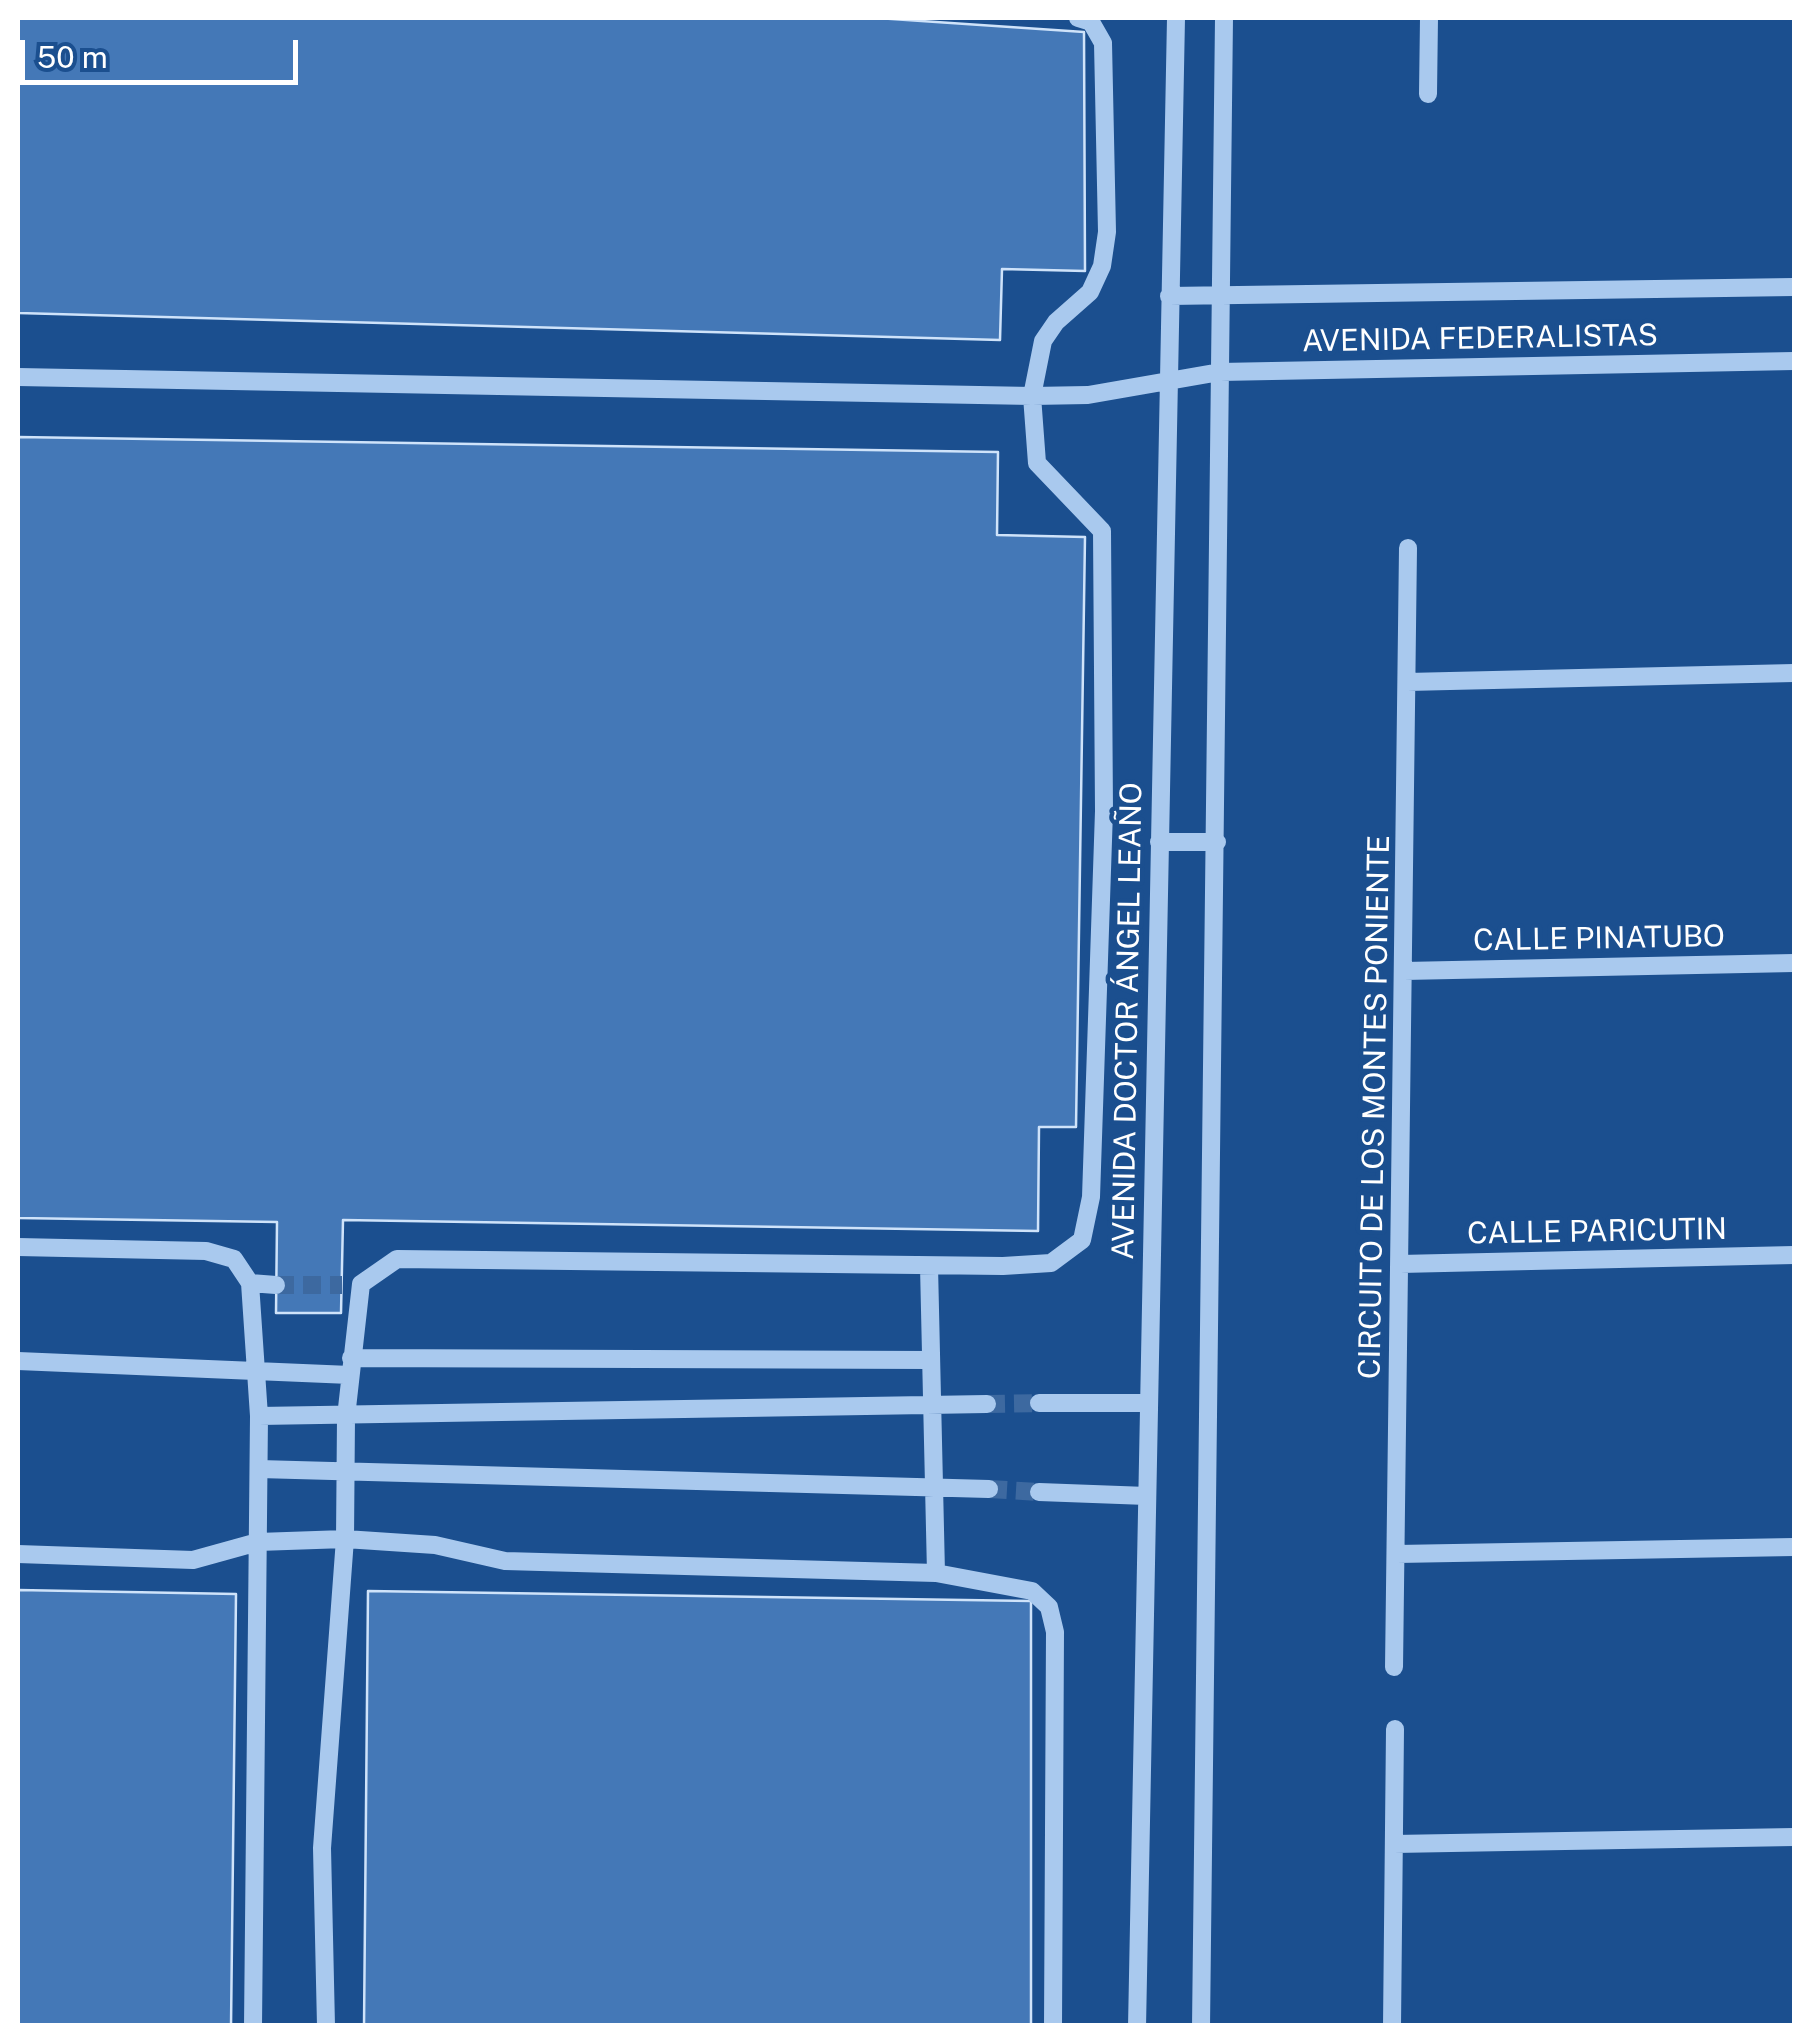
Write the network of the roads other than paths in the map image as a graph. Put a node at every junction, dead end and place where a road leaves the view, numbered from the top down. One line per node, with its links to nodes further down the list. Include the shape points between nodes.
1 (1078, 18): 13 (street, via 1091,22 1102,43 1107,232 1090,292 1043,340)
2 (1176, 18): 8 (street, AVENIDA DOCTOR ÁNGEL LEAÑO)
3 (1224, 18): 7 (street)
4 (1428, 18): 5 (street)
5 (1428, 94)
6 (1794, 286): 7 (street, AVENIDA FEDERALISTAS)
7 (1221, 295): 8 (street, AVENIDA FEDERALISTAS); 10 (street)
8 (1170, 296): 12 (street, AVENIDA DOCTOR ÁNGEL LEAÑO)
9 (1794, 361): 10 (street, AVENIDA FEDERALISTAS)
10 (1220, 372): 12 (street, AVENIDA FEDERALISTAS); 18 (street)
11 (18, 377): 13 (street, AVENIDA FEDERALISTAS)
12 (1168, 382): 13 (street, AVENIDA FEDERALISTAS); 17 (street, AVENIDA DOCTOR ÁNGEL LEAÑO)
13 (1032, 396): 24 (street, via 1037,463 1102,530 1104,812 1091,1197 1082,1240 1051,1263)
14 (1408, 548): 16 (street, CIRCUITO DE LOS MONTES PONIENTE)
15 (1794, 673): 16 (street)
16 (1407, 682): 20 (street, CIRCUITO DE LOS MONTES PONIENTE)
17 (1160, 842): 18 (street); 34 (street, AVENIDA DOCTOR ÁNGEL LEAÑO)
18 (1217, 842): 59 (street)
19 (1794, 963): 20 (street, CALLE PINATUBO)
20 (1404, 971): 23 (street, CIRCUITO DE LOS MONTES PONIENTE)
21 (18, 1248): 25 (street, via 206,1252 234,1259)
22 (1794, 1254): 23 (street, CALLE PARICUTIN)
23 (1400, 1264): 49 (street, CIRCUITO DE LOS MONTES PONIENTE)
24 (929, 1266): 26 (street, via 397,1259); 29 (street)
25 (250, 1283): 27 (street); 32 (street)
26 (361, 1284): 28 (street); 31 (street)
27 (276, 1285)
28 (342, 1285)
29 (931, 1360): 31 (street); 36 (street)
30 (18, 1361): 32 (street)
31 (350, 1367): 32 (street); 38 (street)
32 (256, 1374): 37 (street)
33 (1039, 1403): 34 (street)
34 (1148, 1403): 44 (street, AVENIDA DOCTOR ÁNGEL LEAÑO)
35 (988, 1404): 36 (street)
36 (932, 1408): 38 (street); 41 (street)
37 (259, 1416): 38 (street); 39 (street)
38 (346, 1417): 40 (street)
39 (259, 1470): 40 (street); 46 (street)
40 (344, 1471): 41 (street); 45 (street)
41 (934, 1486): 42 (street); 50 (street)
42 (989, 1489)
43 (1039, 1492): 44 (street)
44 (1148, 1496): 58 (street, AVENIDA DOCTOR ÁNGEL LEAÑO)
45 (345, 1539): 46 (street); 50 (street, via 436,1545 504,1561); 56 (street, via 322,1848)
46 (258, 1542): 48 (street, via 193,1560); 55 (street)
47 (1794, 1547): 49 (street)
48 (18, 1554)
49 (1397, 1554): 51 (street, CIRCUITO DE LOS MONTES PONIENTE)
50 (936, 1573): 57 (street, via 1032,1590 1049,1607)
51 (1394, 1668)
52 (1396, 1729): 54 (street)
53 (1794, 1837): 54 (street)
54 (1394, 1844): 60 (street)
55 (253, 2026)
56 (326, 2026)
57 (1053, 2026)
58 (1136, 2026)
59 (1201, 2026)
60 (1392, 2026)

